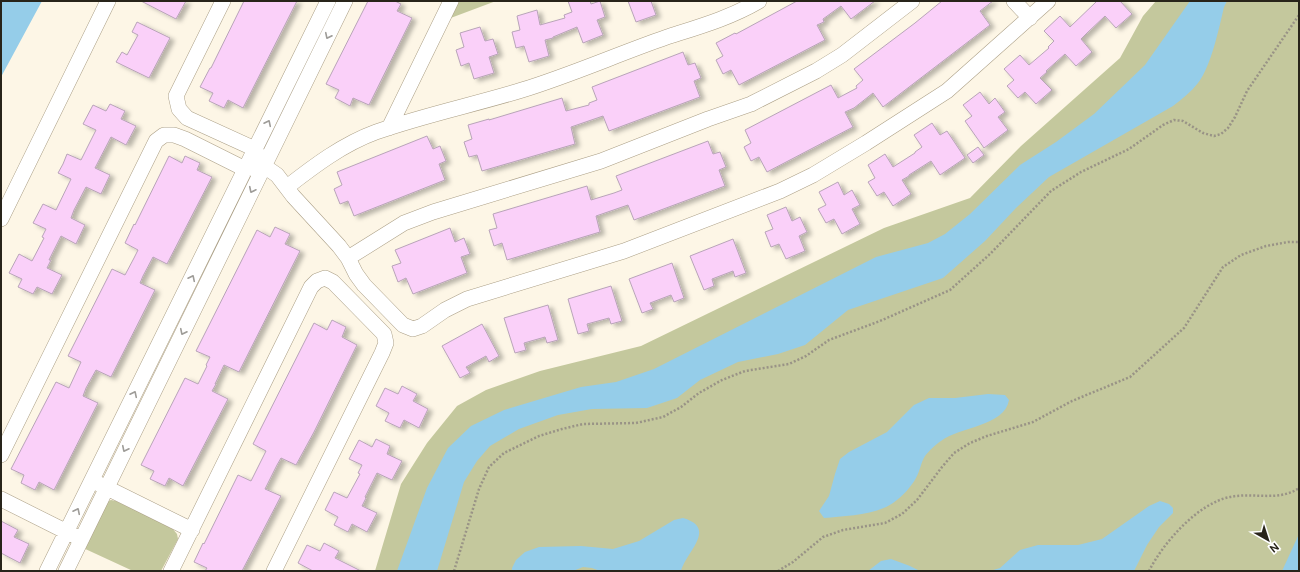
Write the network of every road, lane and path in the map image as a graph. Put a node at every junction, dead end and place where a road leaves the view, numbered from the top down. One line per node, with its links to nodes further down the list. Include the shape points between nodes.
1 (108, 1): 17 (street)
2 (223, 1): 13 (street, via 176,96 178,109 188,118)
3 (328, 1): 13 (street, one-way to 3)
4 (345, 1): 14 (street, one-way to 14)
5 (451, 1): 12 (street)
6 (759, 1): 12 (street, via 725,18 666,37 570,74)
7 (912, 1): 19 (street, via 842,56 751,104 601,161 404,223)
8 (1014, 1): 11 (street)
9 (1048, 1): 11 (street)
10 (1299, 15): 32 (path, via 1247,91 1228,128 1221,134 1214,136 1203,133 1183,121 1174,120 1129,149 1081,172 1051,191 990,254 950,290 829,340 789,364 745,371 722,380 663,417 636,423 583,424 539,436 504,453 489,467 479,489)
11 (1030, 18): 19 (street, via 947,91 813,175 780,191 624,251 467,299 422,326 413,329 403,325 364,285)
12 (389, 128): 16 (street, via 349,145 317,164)
13 (255, 150): 14 (street); 15 (street)
14 (264, 166): 15 (street); 16 (street, via 277,174); 22 (street, one-way to 22)
15 (245, 169): 20 (street, via 174,135 164,135 156,141); 21 (street, one-way to 15)
16 (287, 187): 19 (street)
17 (1, 219)
18 (1299, 242): 33 (path, via 1266,246 1241,255 1223,268 1184,328 1130,377 1072,401 1033,422 970,444 954,453 917,500 902,514 885,523 843,530 823,537)
19 (348, 258)
20 (1, 455)
21 (92, 480): 22 (street); 26 (street, one-way to 21)
22 (106, 488): 25 (street); 27 (street)
23 (1299, 488): 34 (path, via 1278,496 1230,496 1214,502 1195,515 1171,538)
24 (1, 499): 26 (street)
25 (192, 530): 30 (street); 31 (street, via 311,287 325,278 334,282 384,334 386,343)
26 (66, 532): 27 (street); 28 (street)
27 (81, 539): 29 (street)
28 (47, 571)
29 (66, 571)
30 (171, 571)
31 (274, 571)
32 (454, 571)
33 (778, 571)
34 (1149, 571)

